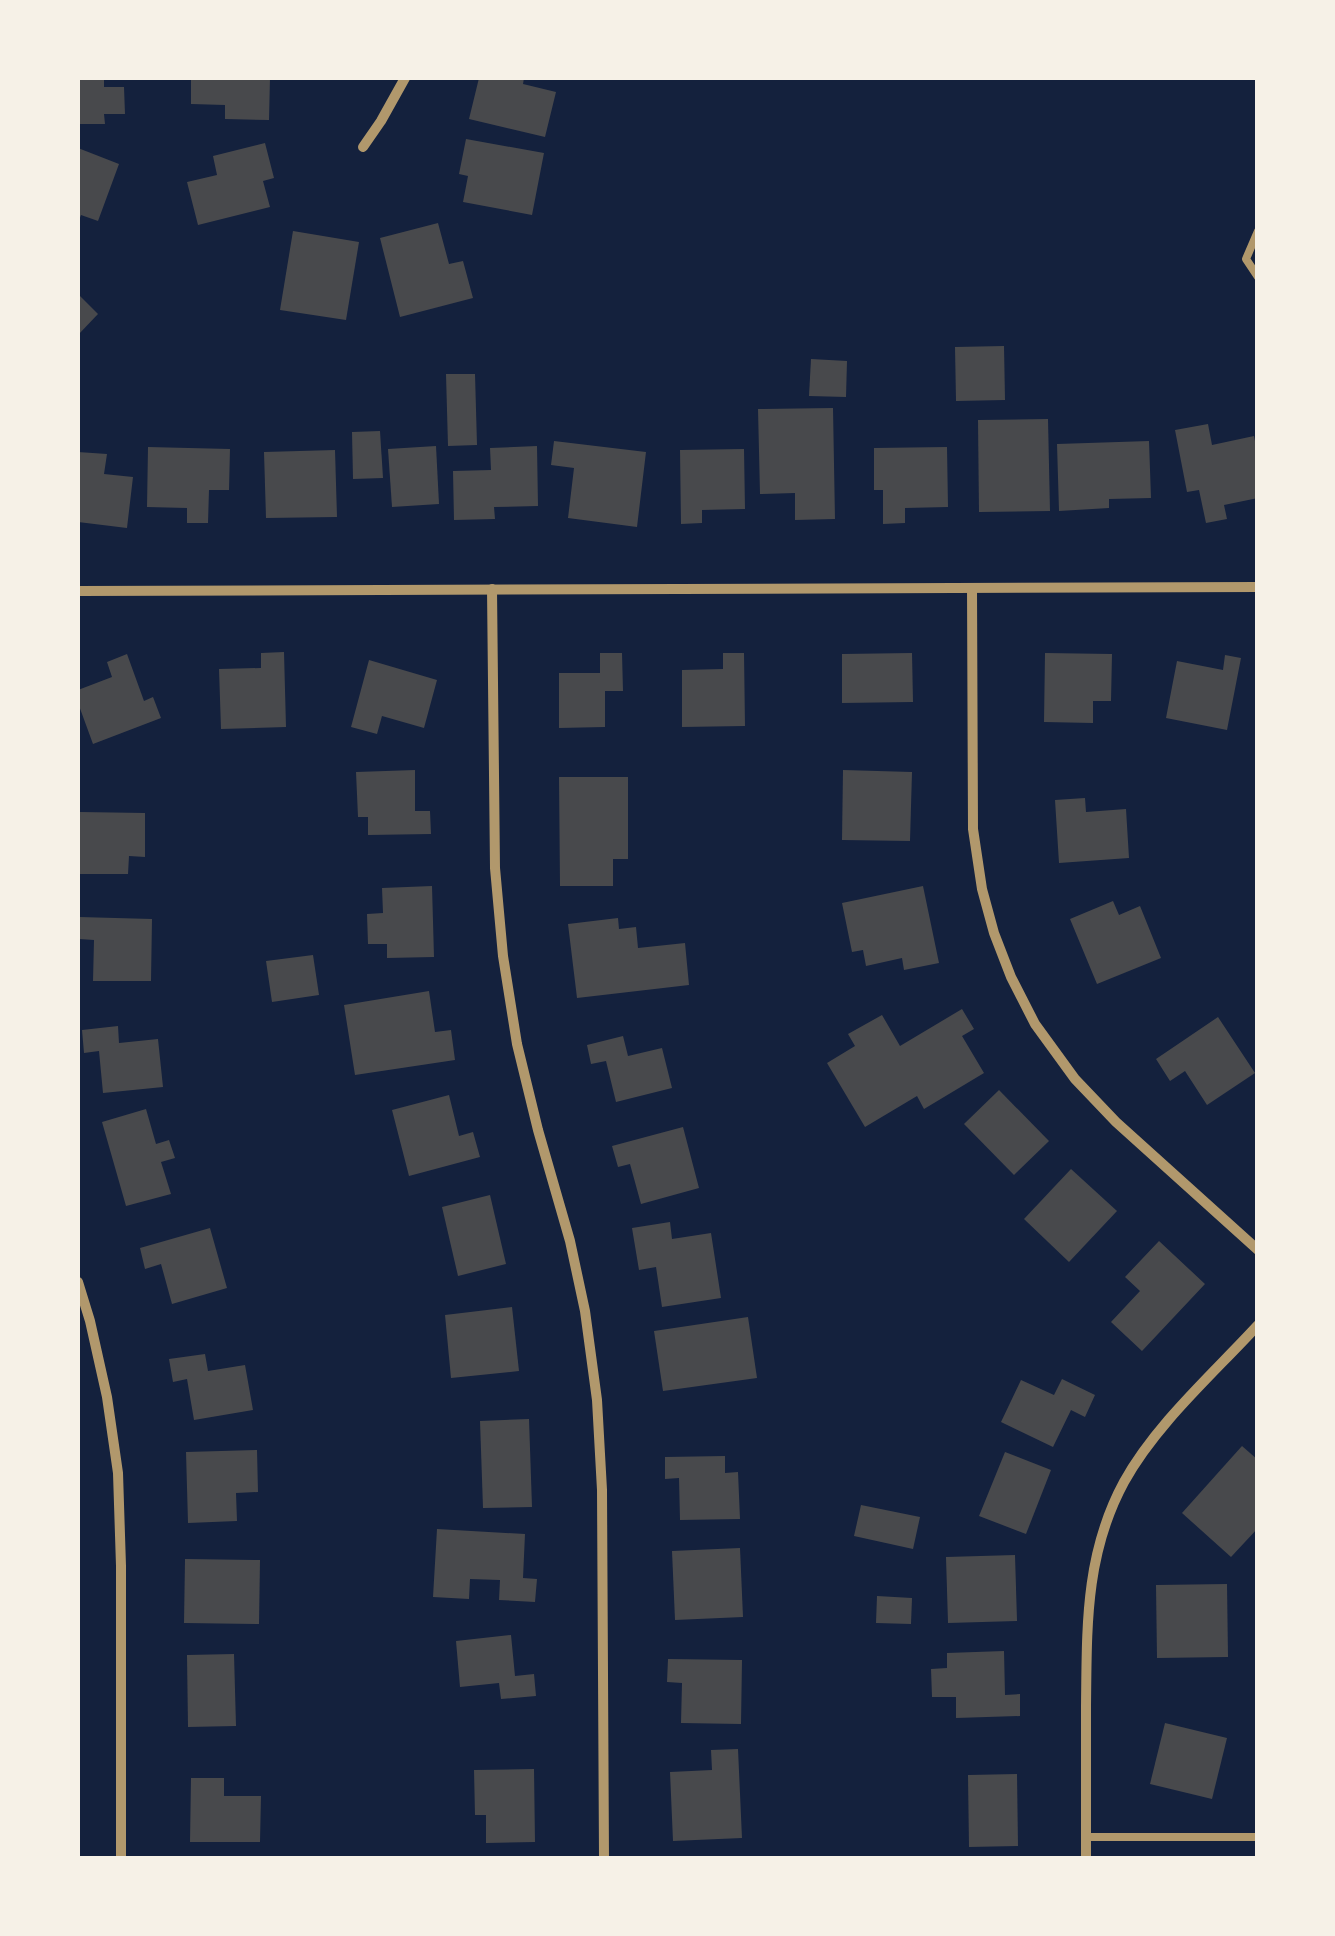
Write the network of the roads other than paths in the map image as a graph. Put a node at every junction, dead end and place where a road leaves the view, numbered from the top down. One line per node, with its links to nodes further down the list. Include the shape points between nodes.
1 (405, 78): 2 (street)
2 (363, 147)
3 (1258, 231): 4 (lane, via 1246,259)
4 (1258, 276)
5 (1258, 587): 6 (street)
6 (972, 588): 7 (street); 9 (street, via 974,830 982,889 1011,977 1075,1079)
7 (492, 589): 8 (street); 15 (street, via 495,868 504,956 517,1044 585,1311 597,1400)
8 (78, 591)
9 (1258, 1250)
10 (78, 1282): 14 (street, via 118,1473)
11 (1258, 1325): 12 (street, via 1154,1437 1103,1531 1087,1621)
12 (1086, 1836): 13 (lane); 16 (street)
13 (1258, 1836)
14 (120, 1858)
15 (604, 1858)
16 (1086, 1858)

